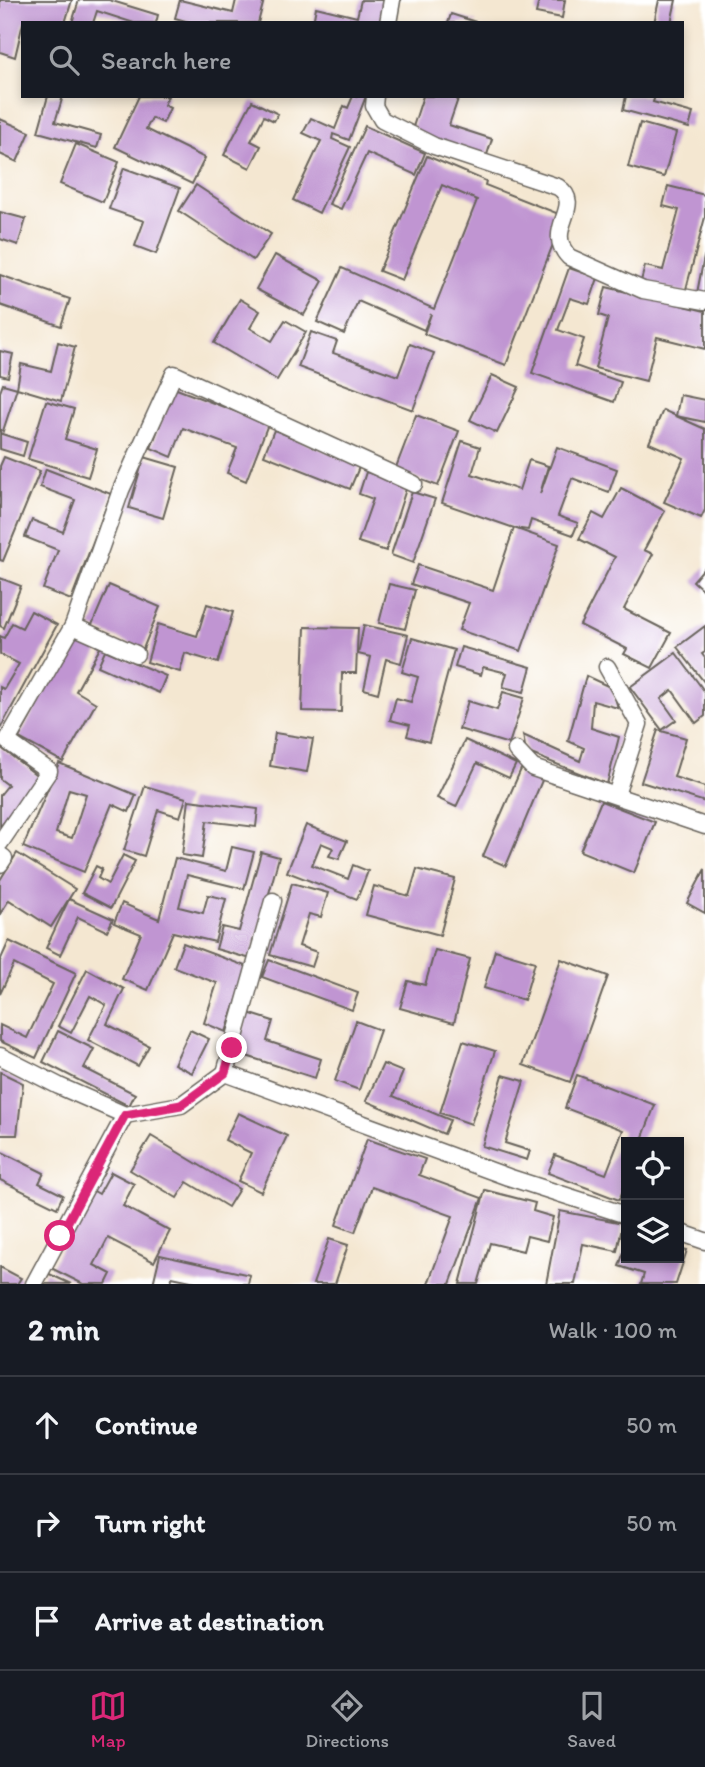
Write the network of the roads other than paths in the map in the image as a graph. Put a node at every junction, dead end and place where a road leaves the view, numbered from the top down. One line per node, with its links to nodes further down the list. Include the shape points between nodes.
1 (392, 0): 2 (street)
2 (388, 21)
3 (375, 98): 4 (street, via 382,120 393,126 434,146 566,193 569,204 559,241 569,257 643,290)
4 (705, 301)
5 (414, 484): 6 (street, via 174,374 121,490)
6 (73, 626): 7 (street); 12 (street, via 7,741 49,771)
7 (136, 654)
8 (607, 667): 10 (street, via 639,724)
9 (516, 750): 10 (street, via 533,768)
10 (616, 795): 11 (street)
11 (705, 825)
12 (0, 843)
13 (0, 855): 14 (street, via 4,858)
14 (0, 864)
15 (273, 901): 17 (street)
16 (0, 1056): 18 (street)
17 (225, 1073): 18 (street, via 181,1105); 19 (street)
18 (125, 1115): 22 (street)
19 (621, 1213)
20 (684, 1234): 21 (street)
21 (705, 1241)
22 (34, 1284)

